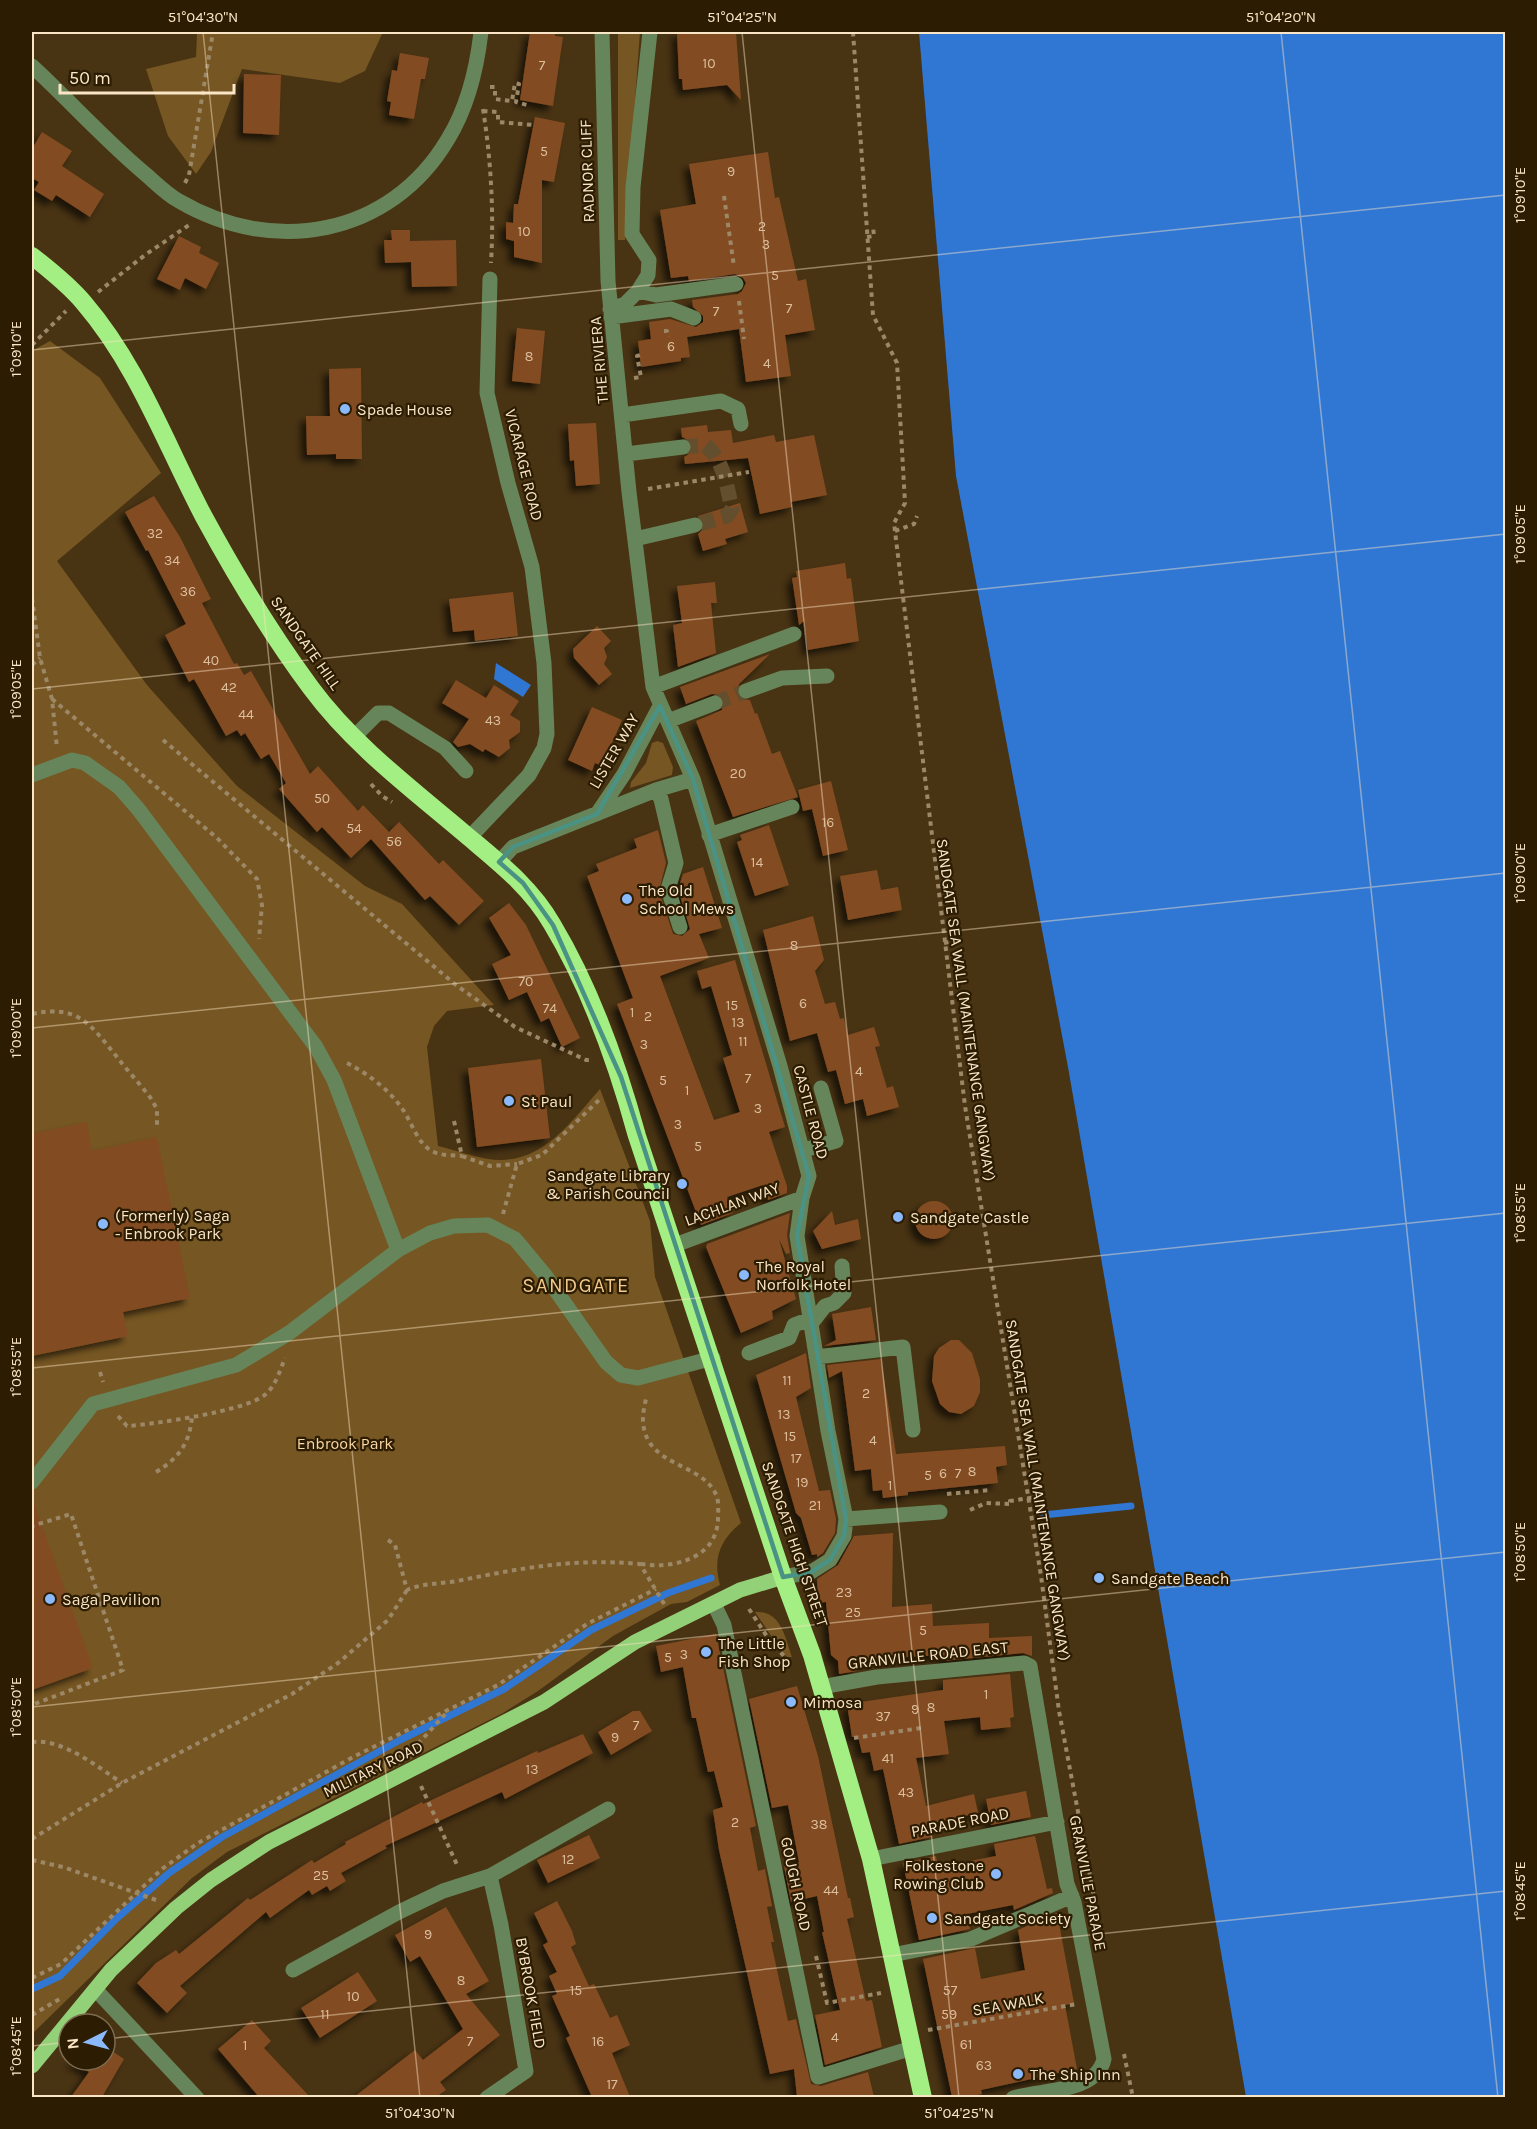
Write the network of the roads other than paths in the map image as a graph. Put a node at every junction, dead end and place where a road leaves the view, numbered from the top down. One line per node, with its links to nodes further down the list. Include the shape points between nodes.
1 (481, 32): 4 (street, via 475,79 448,139 426,169 374,211 340,226 308,232 278,232 204,215 176,200 106,141)
2 (602, 32): 9 (street, RADNOR CLIFF)
3 (650, 32): 8 (street, via 633,187 632,234 649,260 648,275)
4 (32, 66)
5 (32, 256): 24 (highway, SANDGATE HILL, via 83,302 116,346 255,606 313,690)
6 (490, 279): 32 (street, VICARAGE ROAD, via 487,393 532,567 544,663 547,734 529,775)
7 (736, 284): 8 (street, via 656,295)
8 (638, 291): 9 (street, THE RIVIERA)
9 (611, 313): 10 (street, via 671,309); 11 (street, THE RIVIERA)
10 (694, 318)
11 (622, 415): 12 (street, via 721,401 738,409); 14 (street, THE RIVIERA)
12 (741, 424)
13 (683, 447): 14 (street)
14 (626, 454): 16 (street, THE RIVIERA)
15 (695, 525): 16 (street)
16 (635, 539): 19 (street, THE RIVIERA)
17 (794, 634): 19 (street)
18 (827, 676): 20 (street, via 782,678)
19 (653, 687): 22 (street, THE RIVIERA)
20 (746, 691)
21 (715, 704): 23 (street)
22 (660, 706): 23 (street, CASTLE ROAD); 30 (street, LISTER WAY, via 624,774)
23 (669, 721): 27 (street, CASTLE ROAD)
24 (354, 737): 25 (street, via 378,713 389,713 445,747); 32 (highway, SANDGATE HILL)
25 (466, 771)
26 (32, 776): 40 (street, via 72,760 85,763 119,787 316,1047 334,1080)
27 (693, 779): 28 (street, LISTER WAY); 31 (street, CASTLE ROAD)
28 (656, 790): 30 (street, LISTER WAY); 34 (street, via 676,863 668,888)
29 (792, 807): 31 (street)
30 (597, 814): 33 (street, LISTER WAY, via 513,847)
31 (709, 835): 37 (street, CASTLE ROAD)
32 (469, 838): 33 (highway, SANDGATE HILL)
33 (499, 862): 35 (highway, SANDGATE HILL, via 523,883 553,925)
34 (681, 927)
35 (595, 1014): 39 (highway, SANDGATE HIGH STREET, via 621,1077)
36 (822, 1088): 37 (street, via 836,1141)
37 (804, 1150): 38 (street, CASTLE ROAD, via 809,1176)
38 (802, 1198): 39 (street, LACHLAN WAY); 42 (street, CASTLE ROAD, via 797,1236)
39 (675, 1245): 45 (highway, SANDGATE HIGH STREET)
40 (398, 1250): 45 (street, via 430,1233 454,1226 479,1224 498,1229 515,1239 606,1362 621,1375 638,1378); 47 (street, via 289,1333 236,1365 93,1404)
41 (842, 1266): 42 (street, via 844,1293)
42 (811, 1321): 43 (street, via 794,1325 789,1338); 44 (street, CASTLE ROAD)
43 (749, 1353)
44 (816, 1357): 46 (street, via 903,1347); 49 (street, CASTLE ROAD)
45 (713, 1358): 50 (highway, SANDGATE HIGH STREET)
46 (913, 1430)
47 (32, 1482)
48 (940, 1512): 49 (street)
49 (846, 1519): 50 (street, CASTLE ROAD, via 841,1542 830,1560 811,1572)
50 (783, 1577): 51 (main road, MILITARY ROAD, via 740,1590); 53 (highway, SANDGATE HIGH STREET)
51 (714, 1604): 61 (main road, MILITARY ROAD, via 635,1642 544,1702 269,1842 210,1880 176,1908 111,1970); 62 (street, GOUGH ROAD, via 724,1625 818,2077)
52 (1033, 1674): 53 (street, GRANVILLE ROAD EAST, via 1030,1666 1024,1664 877,1677); 55 (street, GRANVILLE PARADE)
53 (821, 1687): 56 (highway, SANDGATE HIGH STREET)
54 (608, 1809): 57 (street)
55 (1057, 1822): 56 (street, PARADE ROAD); 58 (street, GRANVILLE PARADE, via 1066,1884)
56 (871, 1859): 59 (highway, SANDGATE HIGH STREET)
57 (490, 1875): 60 (street, via 399,1912); 66 (street, BYBROOK FIELD, via 526,2071)
58 (1072, 1896): 59 (street, via 971,1939); 64 (street, GRANVILLE PARADE, via 1104,2060 1099,2072)
59 (892, 1955): 62 (highway, SANDGATE HIGH STREET)
60 (293, 1970)
61 (96, 1990): 63 (main road, MILITARY ROAD); 65 (street)
62 (912, 2048): 67 (highway, SANDGATE HIGH STREET)
63 (32, 2066)
64 (1082, 2087): 68 (street, GRANVILLE PARADE)
65 (197, 2097)
66 (487, 2097)
67 (923, 2097)
68 (1013, 2097)

